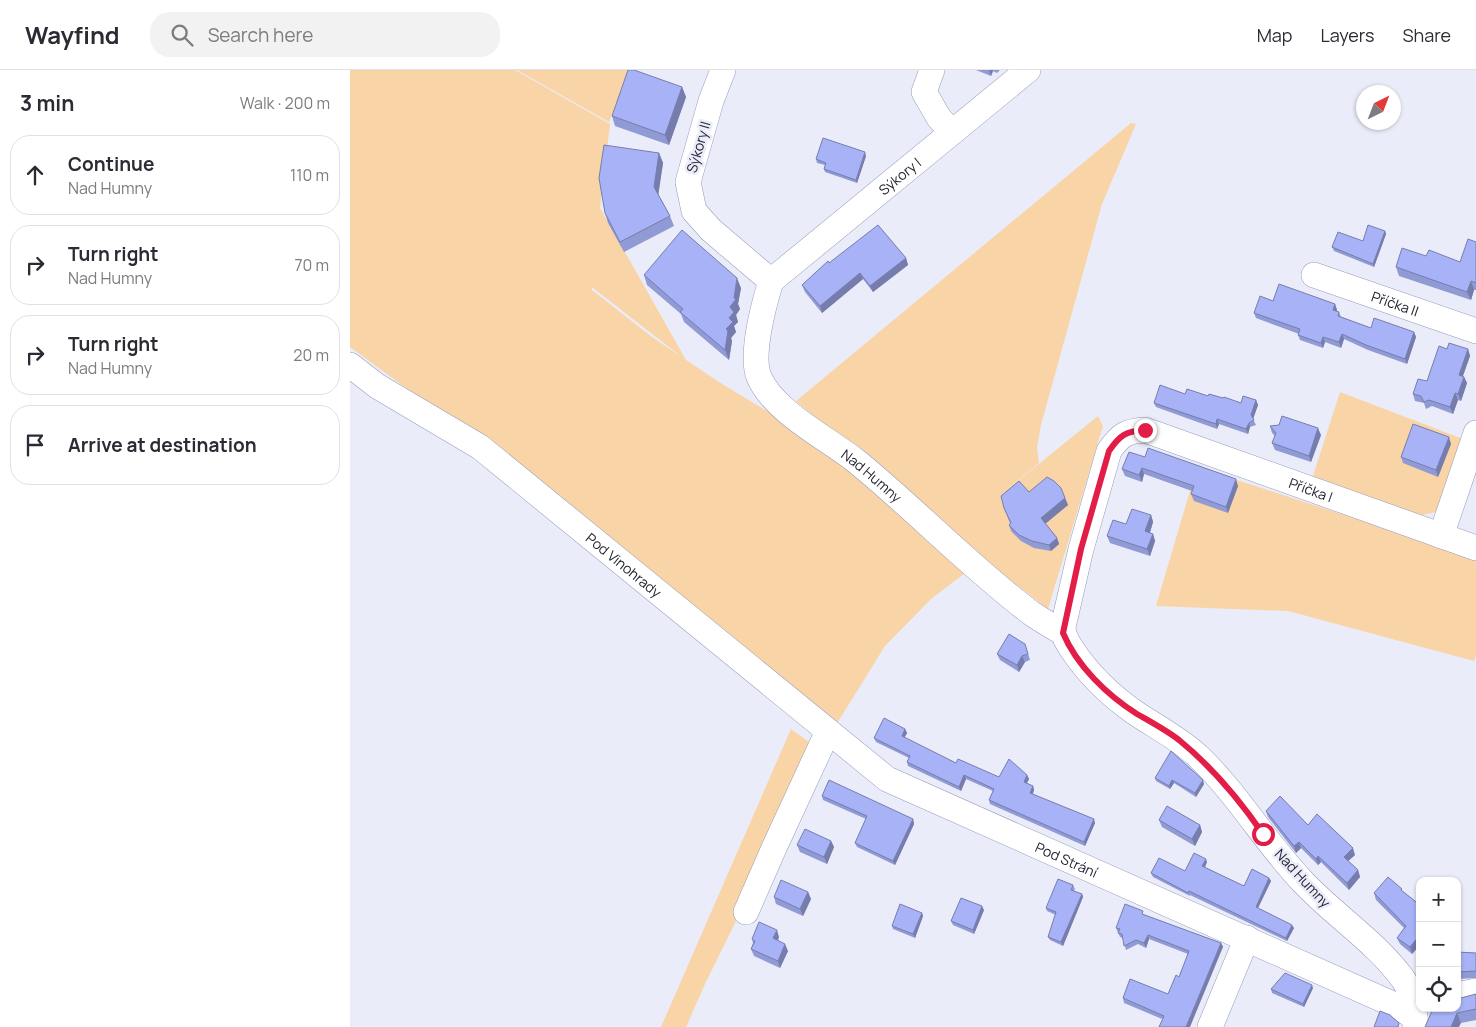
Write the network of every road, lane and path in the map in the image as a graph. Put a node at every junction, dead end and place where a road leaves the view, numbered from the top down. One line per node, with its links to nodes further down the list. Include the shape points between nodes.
1 (723, 70): 6 (street, Sýkory II, via 711,100 688,182 694,211 711,230)
2 (932, 70): 4 (street, via 924,92 939,118)
3 (1028, 70): 4 (street, Sýkory I)
4 (952, 132): 6 (street, Sýkory I)
5 (1314, 275): 7 (street, Příčka II)
6 (771, 281): 12 (street, Nad Humny, via 762,312 756,365 771,395 788,412 856,461 1032,614)
7 (1476, 331)
8 (350, 365): 13 (street, Pod Vinohrady, via 377,386 480,447)
9 (1476, 433): 10 (street)
10 (1440, 536): 11 (street, Příčka I); 12 (street, Příčka I, via 1145,430 1130,431 1117,439 1109,451 1081,549)
11 (1476, 548)
12 (1063, 633): 19 (street, Nad Humny, via 1099,684 1177,739 1227,786 1304,884 1379,952 1404,981)
13 (828, 731): 14 (street, Pod Vinohrady); 15 (street, via 756,872)
14 (887, 779): 16 (street, Pod Strání)
15 (746, 912)
16 (1247, 938): 19 (street, Pod Strání); 20 (street)
17 (1476, 991): 18 (street)
18 (1461, 994)
19 (1418, 1018)
20 (1210, 1027)

